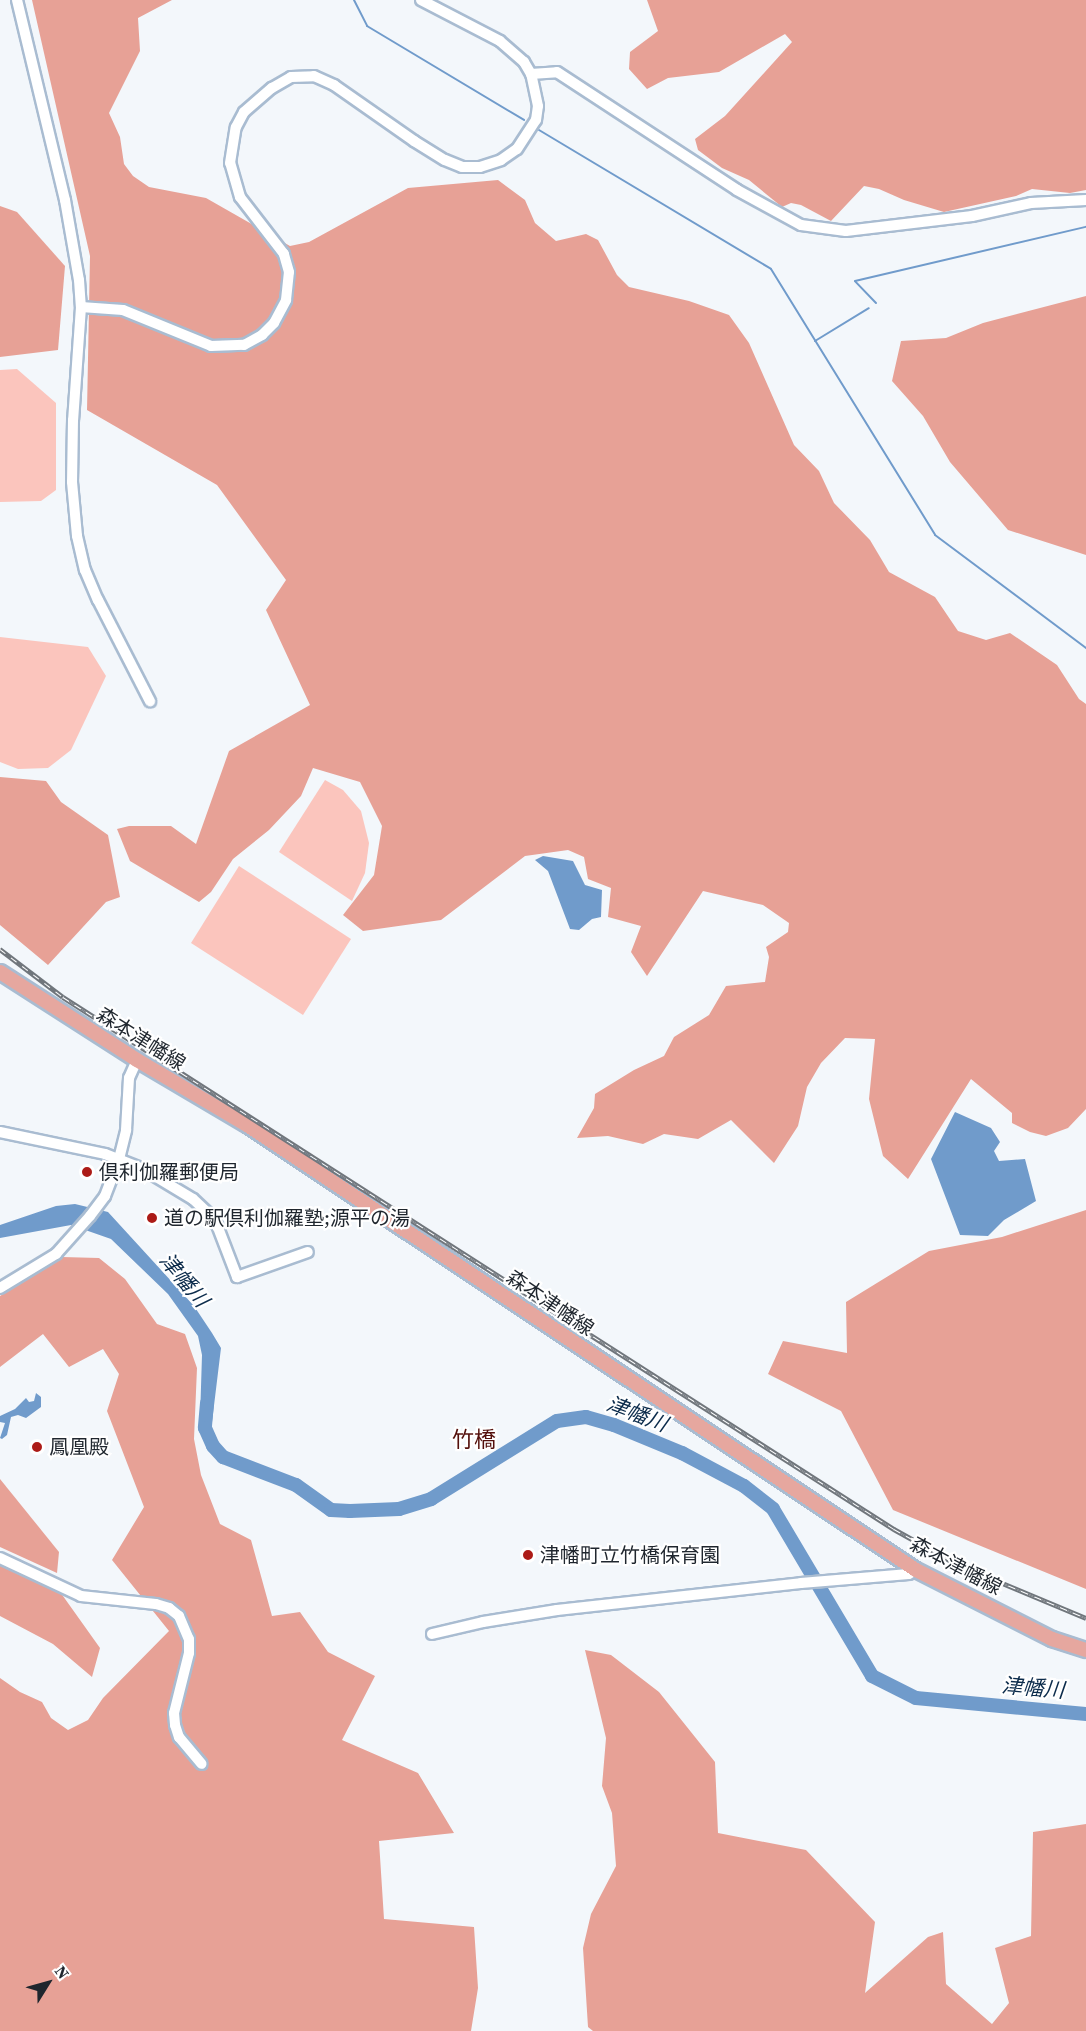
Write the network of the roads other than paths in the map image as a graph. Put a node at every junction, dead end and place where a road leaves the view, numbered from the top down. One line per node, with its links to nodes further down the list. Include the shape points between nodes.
1 (17, 0): 5 (street, via 65,200)
2 (421, 0): 3 (street, via 500,41 524,62)
3 (531, 74): 4 (street, via 557,72 737,190 801,225 846,231 972,216 1012,206); 5 (street, via 538,106 527,138 501,160 480,166 462,166 445,160 334,85 314,76 291,77 243,112 236,127 230,163 232,178 240,197 284,254 289,272 286,300 274,323 244,345 211,346 123,310)
4 (1086, 200)
5 (81, 307): 6 (street, via 73,420 72,482 77,536 98,600)
6 (150, 701)
7 (0, 972): 8 (main road, 森本津幡線)
8 (137, 1060): 10 (street, via 129,1078 126,1130); 14 (main road, 森本津幡線, via 247,1125)
9 (0, 1132): 10 (street)
10 (119, 1159): 11 (street, via 193,1199 208,1213 217,1225 237,1277); 12 (street, via 105,1196 75,1234 56,1254)
11 (308, 1252)
12 (0, 1288)
13 (0, 1558): 17 (street, via 81,1596 156,1604 179,1616 189,1639 189,1653 174,1713 175,1725 179,1737)
14 (916, 1570): 15 (street, via 909,1574 557,1610); 16 (main road, 森本津幡線, via 1052,1639)
15 (432, 1634)
16 (1086, 1650)
17 (202, 1764)

